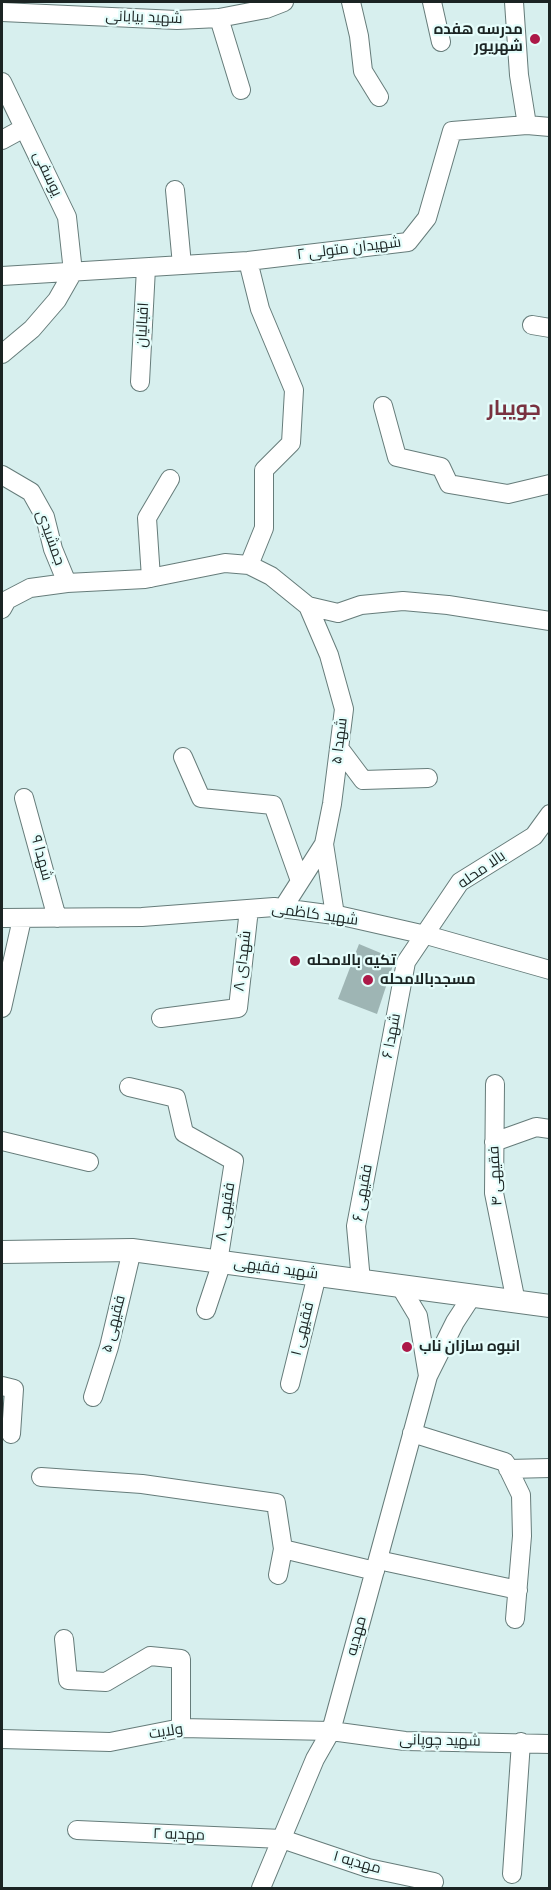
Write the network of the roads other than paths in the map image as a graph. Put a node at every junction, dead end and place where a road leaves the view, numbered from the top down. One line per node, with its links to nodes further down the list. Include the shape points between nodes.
1 (284, 2): 6 (street, شهید بیابانی)
2 (351, 2): 10 (street, via 363,71)
3 (432, 2): 7 (street)
4 (514, 2): 11 (street)
5 (2, 12): 6 (street, شهید بیابانی, via 177,20)
6 (219, 18): 9 (street)
7 (441, 42)
8 (2, 82): 13 (street, یوسفی)
9 (242, 90)
10 (379, 97)
11 (526, 125): 12 (street, شهیدان متولی ۲); 16 (street, شهیدان متولی ۲, via 452,131 427,218 408,242)
12 (549, 127)
13 (24, 128): 14 (street); 19 (street, یوسفی, via 67,217)
14 (2, 140)
15 (175, 190): 17 (street)
16 (248, 261): 17 (street, شهیدان متولی ۲); 27 (street, via 260,309 294,390 291,443 264,470 264,528)
17 (182, 265): 18 (street, شهیدان متولی ۲)
18 (146, 268): 19 (street, شهیدان متولی ۲); 22 (street, اقبالیان)
19 (73, 272): 20 (street, شهیدان متولی ۲); 21 (street, via 32,329)
20 (2, 276)
21 (2, 354)
22 (140, 382)
23 (383, 406): 26 (street, via 397,457 441,467 450,484 508,494)
24 (2, 475): 29 (street, جمشیدی, via 31,492 45,517)
25 (170, 479): 28 (street, via 147,518)
26 (549, 484)
27 (249, 565): 28 (street, via 225,563); 30 (street, via 271,576)
28 (151, 578): 29 (street)
29 (67, 583): 31 (street, via 30,588 7,600)
30 (308, 606): 32 (street, via 338,613 361,605 403,601); 33 (street, شهدا ۵, via 329,656 344,709)
31 (2, 609)
32 (549, 621)
33 (339, 748): 35 (street, via 363,780); 38 (street, شهدا ۵)
34 (183, 757): 39 (street, via 201,798 273,805)
35 (428, 778)
36 (24, 798): 44 (street, شهدا ۹)
37 (549, 815): 46 (street, بالا محله, via 534,836 460,882)
38 (324, 844): 39 (street, شهدا ۵); 42 (street, شهدا ۵)
39 (300, 881): 40 (street, شهدا ۵)
40 (283, 908): 41 (street, شهید کاظمی); 42 (street, شهید کاظمی)
41 (249, 909): 44 (street, شهید کاظمی); 49 (street, شهدای ۸, via 237,1008)
42 (335, 915): 46 (street, شهید کاظمی)
43 (2, 918): 45 (street, شهید کاظمی)
44 (57, 918): 45 (street, شهید کاظمی)
45 (22, 919): 48 (street)
46 (422, 935): 47 (street, شهید کاظمی); 52 (street, شهدا ۶, via 406,962)
47 (549, 970)
48 (2, 1008)
49 (161, 1018)
50 (495, 1084): 55 (street, فقیهی ۴)
51 (129, 1087): 59 (street, فقیهی ۸, via 176,1098 184,1133 234,1161)
52 (378, 1106): 61 (street, فقیهی ۶, via 356,1226)
53 (549, 1129): 55 (street, via 536,1127)
54 (2, 1141): 56 (street)
55 (494, 1142): 64 (street, فقیهی ۴, via 494,1192)
56 (89, 1162)
57 (132, 1250): 58 (main road, شهید فقیهی); 59 (main road, شهید فقیهی); 70 (street, فقیهی ۵)
58 (2, 1252)
59 (220, 1262): 60 (main road, شهید فقیهی); 66 (street)
60 (317, 1275): 61 (main road, شهید فقیهی); 68 (street, فقیهی ۱)
61 (361, 1281): 62 (main road, شهید فقیهی)
62 (400, 1286): 63 (main road, شهید فقیهی); 67 (street, via 418,1316)
63 (472, 1296): 64 (main road, شهید فقیهی); 67 (street)
64 (516, 1302): 65 (main road, شهید فقیهی)
65 (549, 1306)
66 (206, 1310)
67 (428, 1376): 71 (street, مهدیه)
68 (290, 1384)
69 (2, 1386): 72 (street, via 14,1389)
70 (93, 1397)
71 (412, 1433): 74 (street, via 505,1462); 77 (street, مهدیه)
72 (11, 1434)
73 (549, 1468): 74 (street)
74 (508, 1469): 79 (street, via 521,1495)
75 (41, 1477): 76 (street, via 142,1484 276,1503)
76 (283, 1549): 77 (street); 78 (street)
77 (376, 1565): 79 (street); 83 (street, مهدیه)
78 (278, 1575)
79 (518, 1590): 80 (street)
80 (515, 1618)
81 (64, 1639): 82 (street, via 68,1680 106,1682 150,1656 181,1659)
82 (181, 1728): 83 (street, ولایت); 84 (street, ولایت, via 110,1742)
83 (331, 1731): 85 (street, شهید چوپانی, via 405,1741); 88 (street, مهدیه, via 315,1758)
84 (2, 1739)
85 (521, 1742): 86 (street, شهید چوپانی); 89 (street)
86 (549, 1744)
87 (77, 1830): 88 (street, مهدیه ۲)
88 (282, 1839): 90 (street, مهدیه ۱, via 368,1868); 91 (street, مهدیه)
89 (512, 1874)
90 (434, 1882)
91 (261, 1888)

